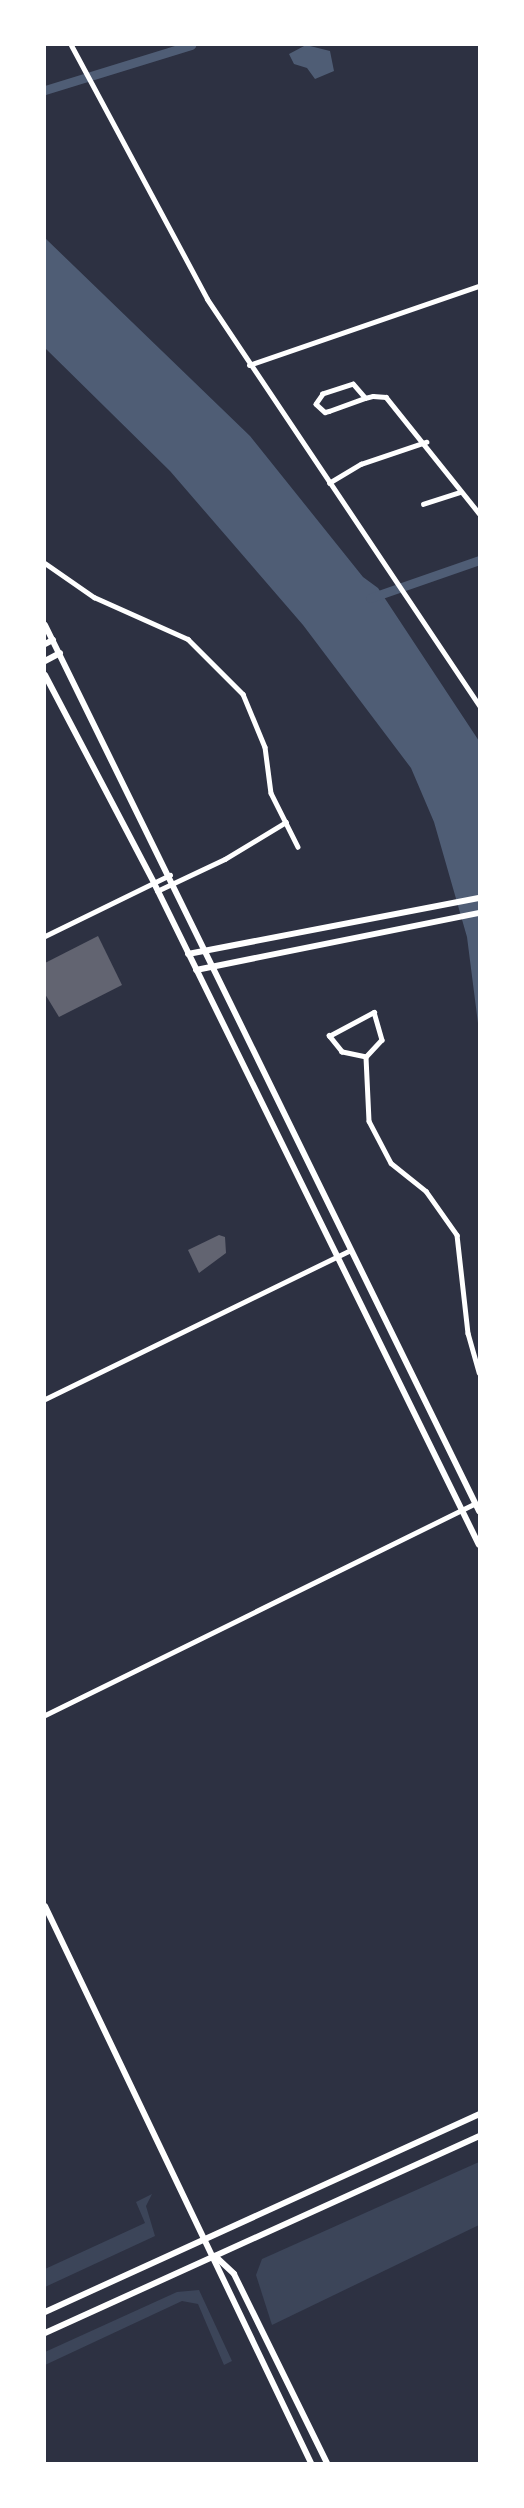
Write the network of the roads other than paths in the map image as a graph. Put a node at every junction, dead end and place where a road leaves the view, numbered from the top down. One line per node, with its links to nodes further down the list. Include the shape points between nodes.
1 (71, 45): 3 (street)
2 (479, 286): 3 (street)
3 (249, 365): 6 (street)
4 (365, 398): 4 (street, via 353,384 323,394 316,404 325,412); 5 (street, via 386,397)
5 (426, 442): 6 (street, via 361,464); 7 (street)
6 (329, 483): 17 (street)
7 (459, 492): 8 (street); 9 (street)
8 (423, 504)
9 (479, 513)
10 (45, 563): 18 (street, via 94,597 204,651 243,694 260,728 271,794)
11 (45, 625): 12 (main road)
12 (53, 640): 13 (main road); 14 (main road)
13 (45, 644)
14 (60, 653): 15 (main road); 20 (main road)
15 (45, 660)
16 (45, 675): 21 (main road)
17 (479, 706)
18 (286, 822): 19 (street); 22 (street)
19 (298, 847)
20 (170, 875): 21 (street); 22 (main road)
21 (154, 883): 23 (main road); 26 (street)
22 (172, 883): 23 (street); 27 (main road)
23 (157, 891): 28 (main road)
24 (479, 898): 27 (main road)
25 (479, 914): 29 (main road)
26 (45, 936)
27 (203, 951): 28 (main road); 29 (main road)
28 (188, 954): 30 (main road)
29 (211, 967): 30 (main road); 32 (main road)
30 (196, 970): 33 (main road)
31 (366, 1057): 31 (street, via 342,1052 329,1036 374,1012 382,1040); 34 (street, via 369,1121 383,1152 426,1191 462,1249 468,1333)
32 (351, 1250): 33 (street); 36 (main road)
33 (338, 1257): 35 (street); 37 (main road)
34 (479, 1371)
35 (45, 1399)
36 (475, 1503): 37 (street); 38 (main road)
37 (462, 1510): 39 (main road); 40 (street)
38 (479, 1511)
39 (479, 1545)
40 (45, 1715)
41 (45, 1906): 44 (main road)
42 (479, 2114): 44 (main road)
43 (479, 2136): 45 (main road)
44 (206, 2239): 45 (main road); 46 (main road)
45 (215, 2255): 47 (main road); 48 (main road, via 220,2281); 49 (main road, via 234,2274)
46 (45, 2312)
47 (45, 2333)
48 (311, 2463)
49 (327, 2463)

